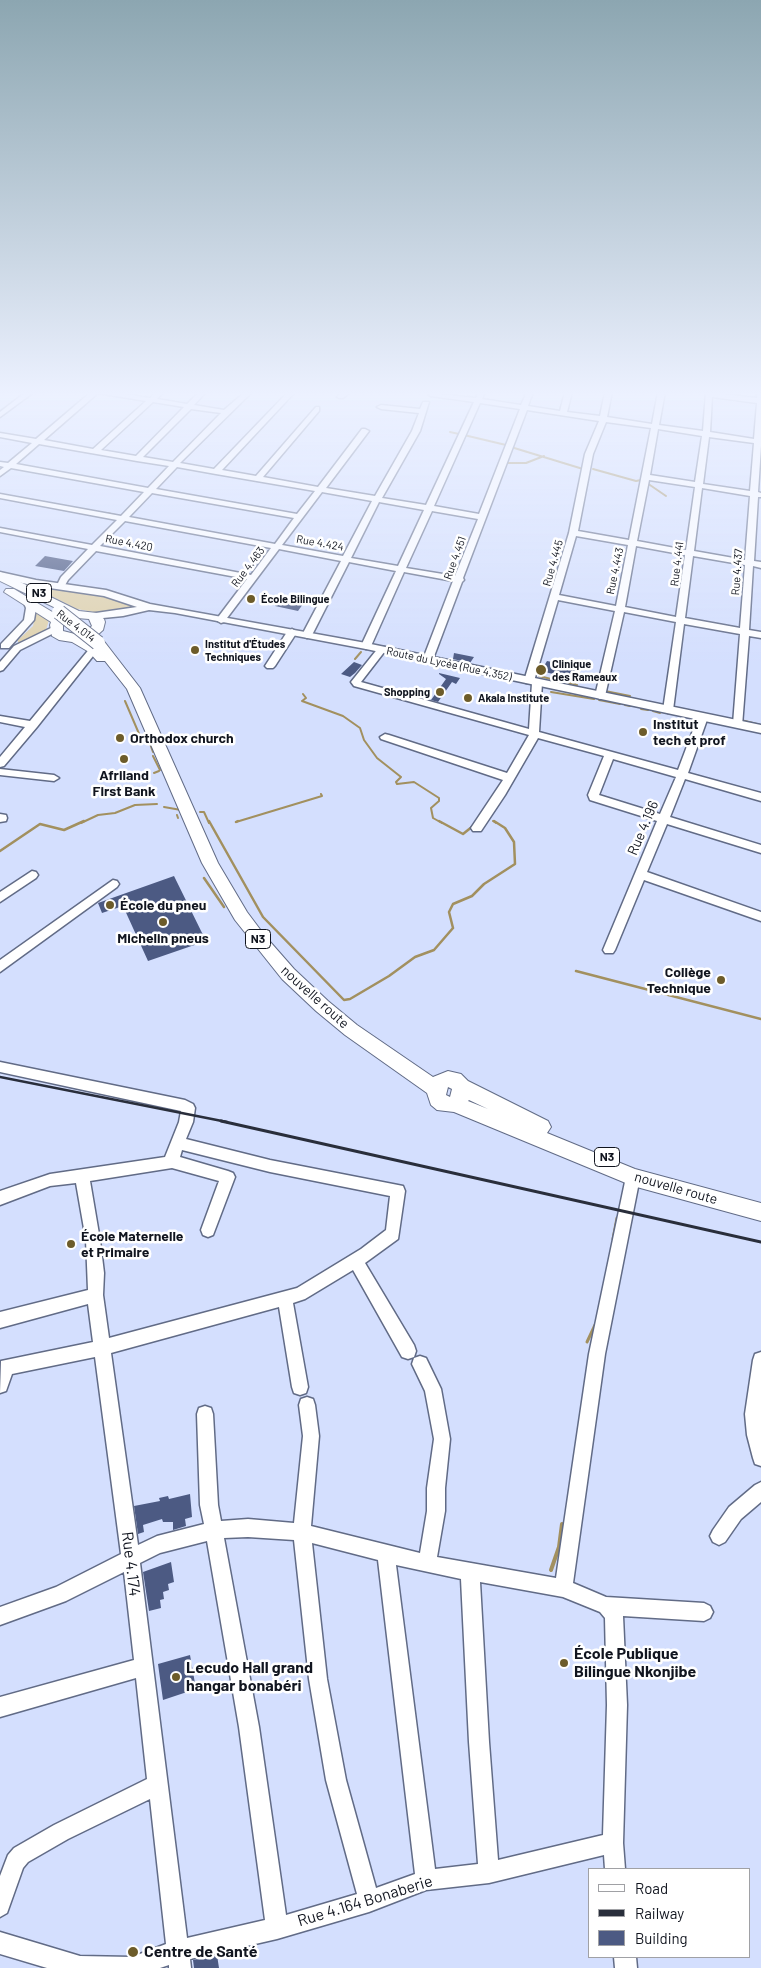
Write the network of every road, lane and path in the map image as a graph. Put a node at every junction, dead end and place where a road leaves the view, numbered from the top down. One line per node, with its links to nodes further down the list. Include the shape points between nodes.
1 (114, 484): 12 (street)
2 (156, 484): 12 (street)
3 (285, 484): 13 (street)
4 (325, 484): 13 (street, Rue 4.463)
5 (386, 484): 16 (street)
6 (440, 484): 17 (street)
7 (495, 484): 19 (street, Rue 4.451)
8 (583, 484): 22 (street, Rue 4.445)
9 (645, 484): 23 (street, Rue 4.443)
10 (686, 484): 11 (street)
11 (699, 486): 14 (street); 26 (street, Rue 4.441)
12 (150, 490): 18 (street); 20 (street)
13 (320, 490): 16 (street); 18 (street, Rue 4.463)
14 (757, 495): 28 (street, Rue 4.437, via 750,523)
15 (0, 496): 20 (street, Rue 4.424)
16 (377, 499): 17 (street); 27 (street)
17 (429, 508): 19 (street); 30 (street)
18 (300, 517): 24 (street, Rue 4.463)
19 (482, 517): 33 (street, Rue 4.451)
20 (123, 519): 24 (street, Rue 4.424); 25 (street)
21 (0, 530): 25 (street, Rue 4.420)
22 (573, 533): 23 (street); 37 (street, Rue 4.445)
23 (633, 543): 26 (street); 40 (street, Rue 4.443)
24 (277, 547): 27 (street, Rue 4.424); 32 (street, Rue 4.463)
25 (94, 548): 32 (street, Rue 4.420); 35 (street)
26 (690, 552): 28 (street); 43 (street, Rue 4.441)
27 (346, 559): 30 (street, Rue 4.424); 48 (street)
28 (750, 563): 29 (street); 46 (street, Rue 4.437)
29 (761, 564)
30 (403, 570): 33 (street, Rue 4.424); 52 (street)
31 (0, 575): 35 (main road); 41 (highway, N3)
32 (254, 578): 42 (street, Rue 4.463)
33 (460, 580): 55 (street, Rue 4.451)
34 (0, 582): 45 (highway, Rue 4.014, via 35,598)
35 (61, 585): 39 (main road, via 106,593)
36 (0, 588): 38 (highway, nouvelle route / N3)
37 (554, 597): 40 (street); 58 (street, Rue 4.445)
38 (28, 601): 45 (highway, nouvelle route / N3); 50 (main road, via 31,608 28,620 18,634)
39 (149, 607): 42 (main road, Route du Lycée (Rue 4.352)); 44 (main road, Route du Lycée (Rue 4.352))
40 (619, 608): 43 (street); 59 (street, Rue 4.443)
41 (76, 614): 44 (highway); 45 (highway)
42 (221, 620): 47 (main road, Route du Lycée (Rue 4.352))
43 (681, 620): 46 (street); 60 (street, Rue 4.441)
44 (97, 623): 45 (highway, via 89,635); 75 (highway, nouvelle route / N3, via 104,638 149,699 180,768)
45 (62, 628): 51 (highway, nouvelle route / N3); 51 (highway, Rue 4.014, bridge); 53 (street)
46 (743, 631): 49 (street); 63 (street, Rue 4.437)
47 (292, 632): 48 (main road, Route du Lycée (Rue 4.352)); 56 (street)
48 (307, 635): 52 (main road, Route du Lycée (Rue 4.352))
49 (761, 635)
50 (2, 645): 53 (street)
51 (96, 646): 64 (street); 75 (highway, nouvelle route / N3, via 133,688); 75 (highway, nouvelle route / N3, via 118,679 171,788)
52 (366, 646): 54 (main road, Route du Lycée (Rue 4.352))
53 (17, 648): 57 (street)
54 (382, 650): 55 (main road, Route du Lycée (Rue 4.352)); 66 (street, via 357,684)
55 (428, 659): 58 (main road, Route du Lycée (Rue 4.352))
56 (270, 666)
57 (0, 668)
58 (533, 682): 59 (main road, Route du Lycée (Rue 4.352)); 66 (street, Rue 4.445)
59 (600, 696): 60 (main road, Route du Lycée (Rue 4.352))
60 (668, 710): 61 (main road, Route du Lycée (Rue 4.352))
61 (703, 717): 63 (main road, Route du Lycée (Rue 4.352)); 71 (street, Rue 4.196)
62 (0, 719): 64 (street)
63 (738, 724): 65 (main road, Route du Lycée (Rue 4.352))
64 (33, 725): 69 (street)
65 (761, 729)
66 (534, 735): 68 (street); 73 (street)
67 (385, 737): 73 (street)
68 (609, 756): 71 (street); 76 (street, via 594,796)
69 (0, 764)
70 (0, 772): 72 (street)
71 (682, 775): 74 (street); 76 (street, Rue 4.196)
72 (54, 778)
73 (510, 778): 77 (street)
74 (761, 797)
75 (185, 798): 87 (highway, nouvelle route / N3, via 201,844 220,881 241,916 273,958 351,1030)
76 (663, 818): 78 (street); 79 (street, Rue 4.196)
77 (476, 828)
78 (761, 849)
79 (640, 874): 83 (street); 84 (street, Rue 4.196)
80 (32, 875): 82 (street)
81 (113, 884): 85 (street)
82 (0, 898)
83 (761, 917)
84 (609, 950)
85 (0, 966)
86 (0, 1067): 88 (street, via 185,1106 188,1108 186,1122)
87 (449, 1090): 91 (highway, nouvelle route / N3); 93 (highway, nouvelle route / N3, via 608,1157 659,1175)
88 (178, 1143): 89 (street); 96 (street, via 270,1166 398,1191 393,1234)
89 (171, 1161): 90 (street, via 164,1165); 95 (street, via 228,1177)
90 (82, 1177): 92 (street, via 50,1180); 97 (street, Rue 4.174, via 93,1240)
91 (633, 1177): 94 (highway, nouvelle route / N3); 118 (street, via 597,1354)
92 (0, 1198)
93 (761, 1201)
94 (761, 1212)
95 (208, 1230)
96 (356, 1260): 98 (street, via 306,1291); 101 (street)
97 (96, 1295): 99 (street); 100 (street, Rue 4.174)
98 (284, 1298): 100 (street); 106 (street)
99 (0, 1320)
100 (102, 1348): 104 (street); 115 (street, Rue 4.174)
101 (408, 1351)
102 (761, 1360): 109 (street, via 753,1414)
103 (420, 1364): 116 (street, via 433,1389 442,1439 436,1511)
104 (4, 1366): 105 (street)
105 (0, 1385)
106 (300, 1387)
107 (307, 1405): 112 (street, via 311,1436)
108 (205, 1414): 111 (street, via 208,1490)
109 (761, 1458)
110 (761, 1491): 113 (street, via 735,1513)
111 (215, 1530): 112 (street, via 264,1528); 115 (street, via 157,1545); 131 (street, via 249,1727)
112 (302, 1532): 114 (street); 129 (street, via 318,1679 336,1780)
113 (718, 1536)
114 (386, 1553): 116 (street); 128 (street)
115 (131, 1559): 121 (street, via 60,1595); 122 (street, Rue 4.174)
116 (427, 1564): 117 (street)
117 (470, 1572): 118 (street); 127 (street)
118 (563, 1588): 119 (street)
119 (606, 1606): 120 (street); 125 (street, via 613,1613 615,1622 617,1705)
120 (704, 1612)
121 (0, 1616)
122 (144, 1666): 123 (street); 124 (street, Rue 4.174)
123 (0, 1707)
124 (158, 1784): 130 (street, via 20,1855); 133 (street, Rue 4.174)
125 (612, 1843): 126 (street); 127 (street, Rue 4.164 Bonaberie)
126 (615, 1868)
127 (490, 1873): 128 (street, Rue 4.164 Bonaberie)
128 (426, 1880): 129 (street, Rue 4.164 Bonaberie)
129 (369, 1901): 131 (street, Rue 4.164 Bonaberie)
130 (0, 1906)
131 (277, 1928): 133 (street, Rue 4.164 Bonaberie)
132 (0, 1943): 133 (street, Rue 4.164 Bonaberie, via 80,1967 132,1968)
133 (179, 1959)

